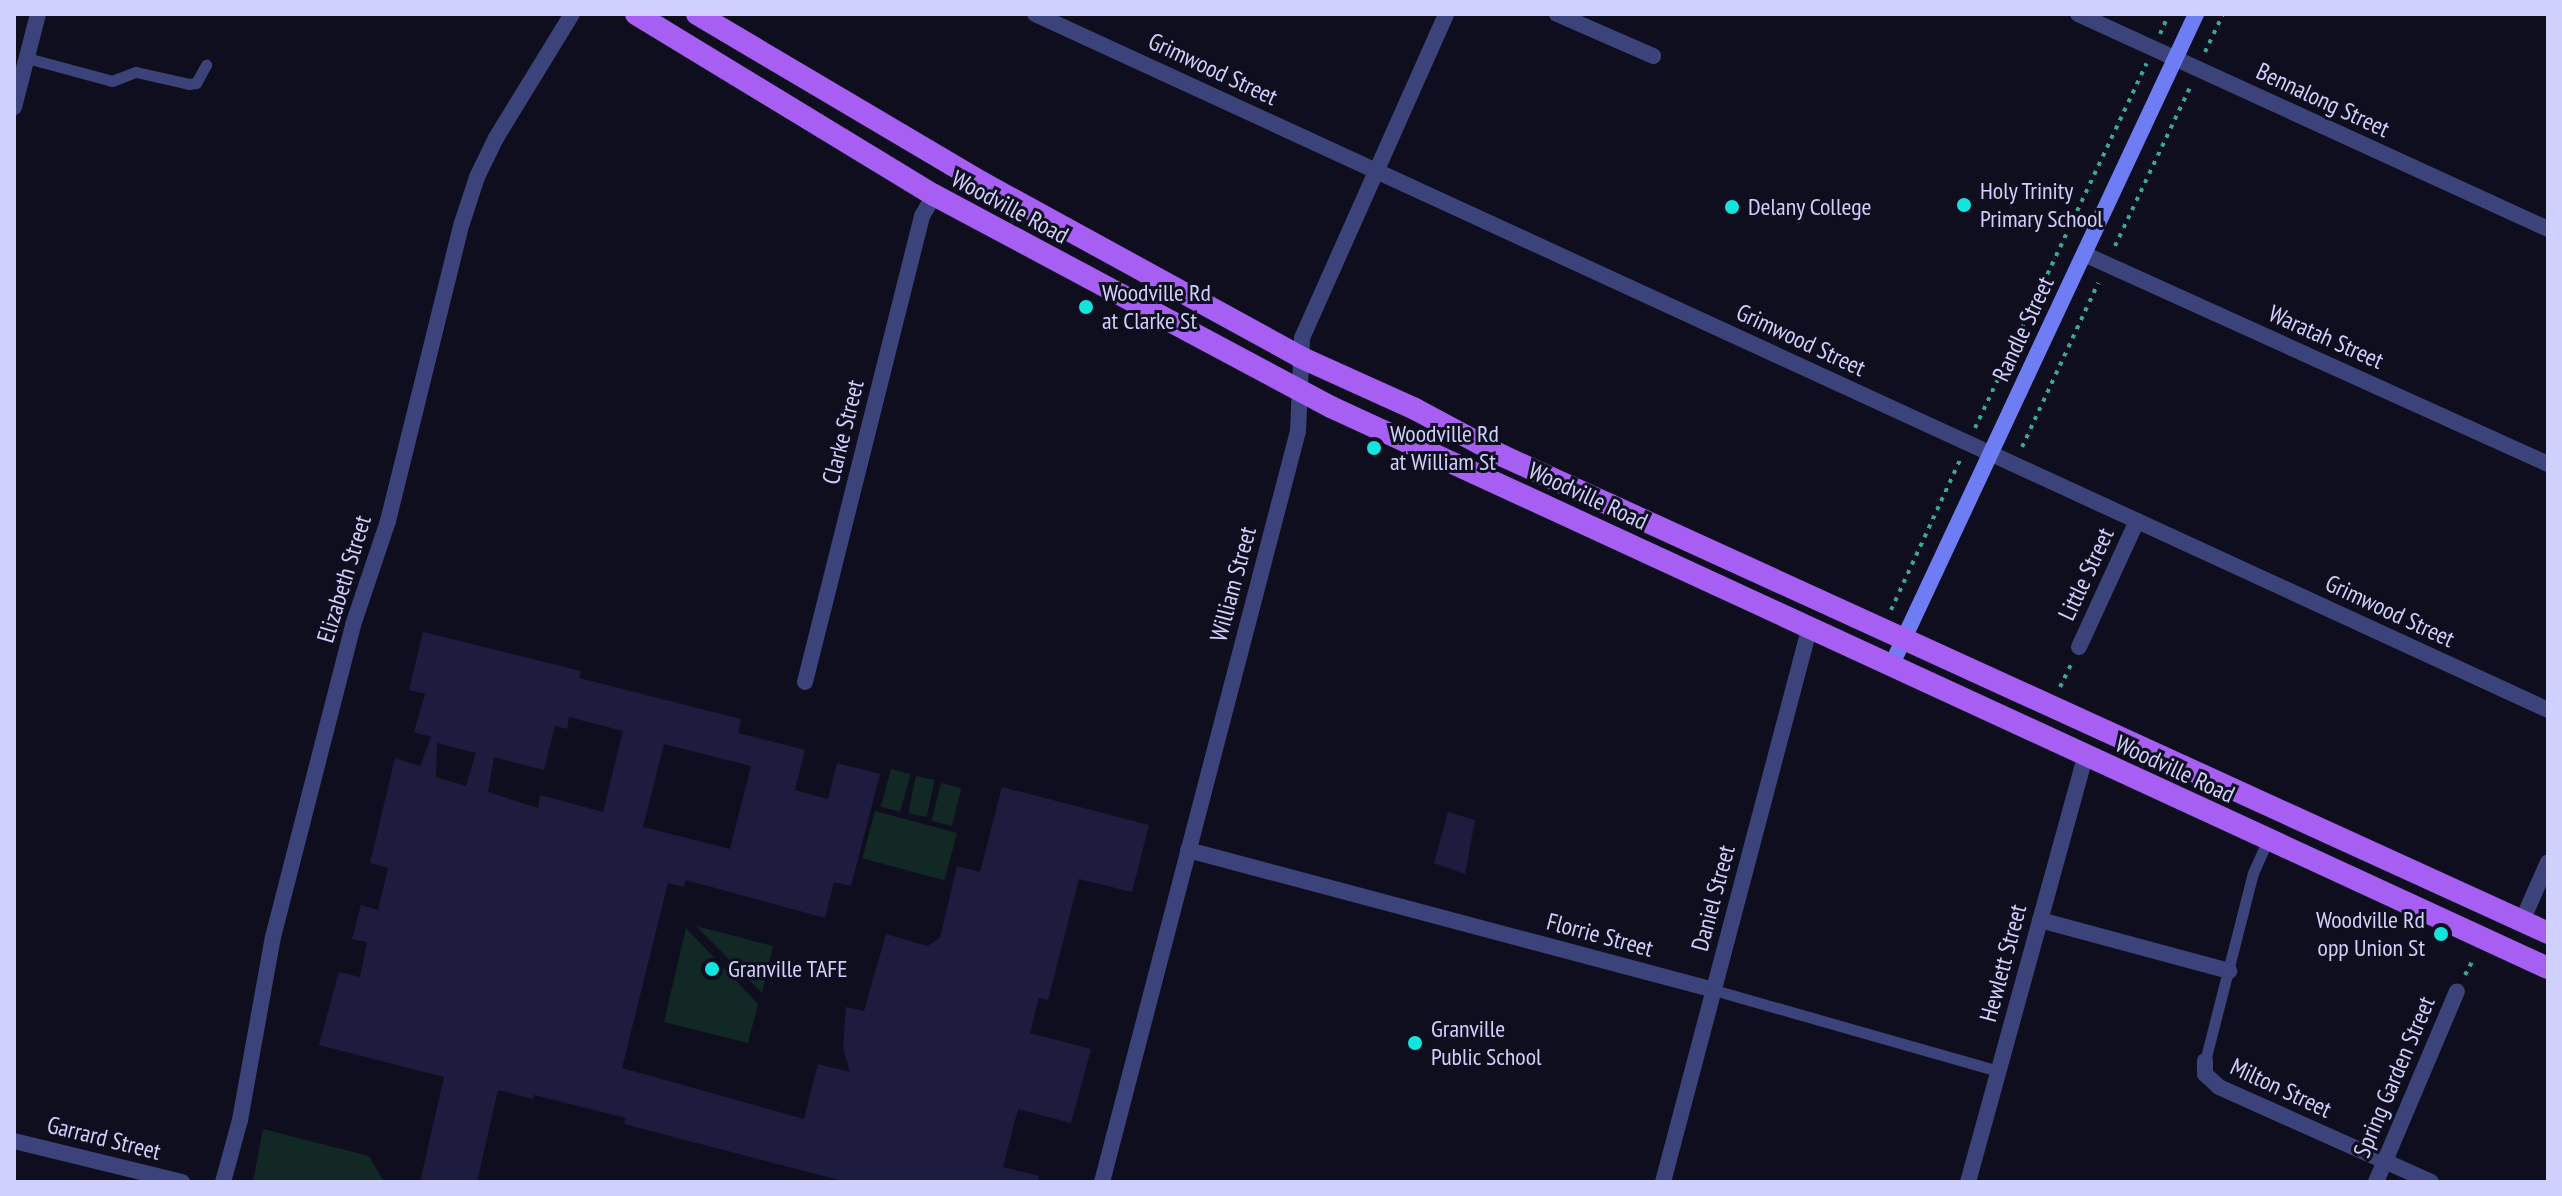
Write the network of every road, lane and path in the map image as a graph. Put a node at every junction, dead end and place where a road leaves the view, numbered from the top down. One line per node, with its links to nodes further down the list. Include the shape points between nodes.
1 (38, 14): 15 (street)
2 (572, 14): 59 (street, Elizabeth Street, via 496,138 462,223 388,521 353,625 273,937 240,1120)
3 (636, 14): 22 (main road, Woodville Road)
4 (697, 14): 27 (main road, Woodville Road, via 981,182)
5 (1035, 14): 21 (street, Grimwood Street)
6 (1446, 14): 21 (street, William Street)
7 (1557, 14): 14 (street)
8 (2078, 14): 16 (street, Bennalong Street)
9 (2169, 14): 12 (path)
10 (2196, 14): 16 (main road, Randle Street)
11 (2223, 14): 13 (path)
12 (2162, 30)
13 (2205, 52)
14 (1653, 56)
15 (27, 58): 18 (lane, via 112,81 136,72 196,83); 20 (street)
16 (2175, 58): 23 (street, Bennalong Street); 25 (main road, Randle Street)
17 (2147, 62): 29 (path)
18 (206, 65)
19 (2190, 87): 24 (path)
20 (14, 107)
21 (1376, 171): 27 (street, William Street, via 1302,338); 31 (street, Grimwood Street)
22 (934, 195): 28 (main road, Woodville Road); 40 (street, Clarke Street, via 922,216)
23 (2548, 229)
24 (2115, 246)
25 (2084, 254): 31 (main road, Randle Street); 33 (street, Waratah Street)
26 (2098, 283): 30 (path)
27 (1300, 357): 28 (street, William Street); 37 (main road, Woodville Road, via 1503,456)
28 (1300, 392): 36 (main road, Woodville Road); 45 (street, William Street, via 1298,431)
29 (1976, 427)
30 (2022, 447)
31 (1991, 454): 34 (street, Grimwood Street); 37 (main road, Randle Street)
32 (1960, 461): 35 (path)
33 (2548, 464)
34 (2137, 521): 38 (street, Little Street); 42 (street, Grimwood Street)
35 (1893, 606)
36 (1810, 626): 39 (main road, Woodville Road); 52 (street, Daniel Street)
37 (1904, 636): 39 (main road, Randle Street); 48 (main road, Woodville Road)
38 (2079, 647): 41 (path)
39 (1892, 664): 43 (main road, Woodville Road)
40 (805, 682)
41 (2060, 687)
42 (2548, 710)
43 (2085, 756): 44 (main road, Woodville Road); 47 (street, Hewlett Street)
44 (2268, 840): 50 (main road, Woodville Road); 51 (lane, Milton Street, via 2253,873)
45 (1188, 850): 52 (street, Florrie Street); 60 (street, William Street)
46 (2548, 862): 48 (street)
47 (2040, 920): 51 (street); 55 (street, Hewlett Street)
48 (2522, 921): 49 (main road, Woodville Road)
49 (2548, 933)
50 (2548, 968)
51 (2229, 971): 54 (lane, Milton Street)
52 (1714, 990): 55 (lane, Florrie Street); 61 (street, Daniel Street)
53 (2457, 991): 57 (street, Spring Garden Street)
54 (2205, 1061): 57 (street, Milton Street, via 2205,1074 2219,1087)
55 (1999, 1071): 62 (street, Hewlett Street)
56 (14, 1141): 58 (street, Garrard Street)
57 (2386, 1161): 63 (street, Spring Garden Street); 64 (street, Milton Street)
58 (182, 1182)
59 (223, 1182)
60 (1102, 1182)
61 (1663, 1182)
62 (1968, 1182)
63 (2376, 1182)
64 (2431, 1182)

